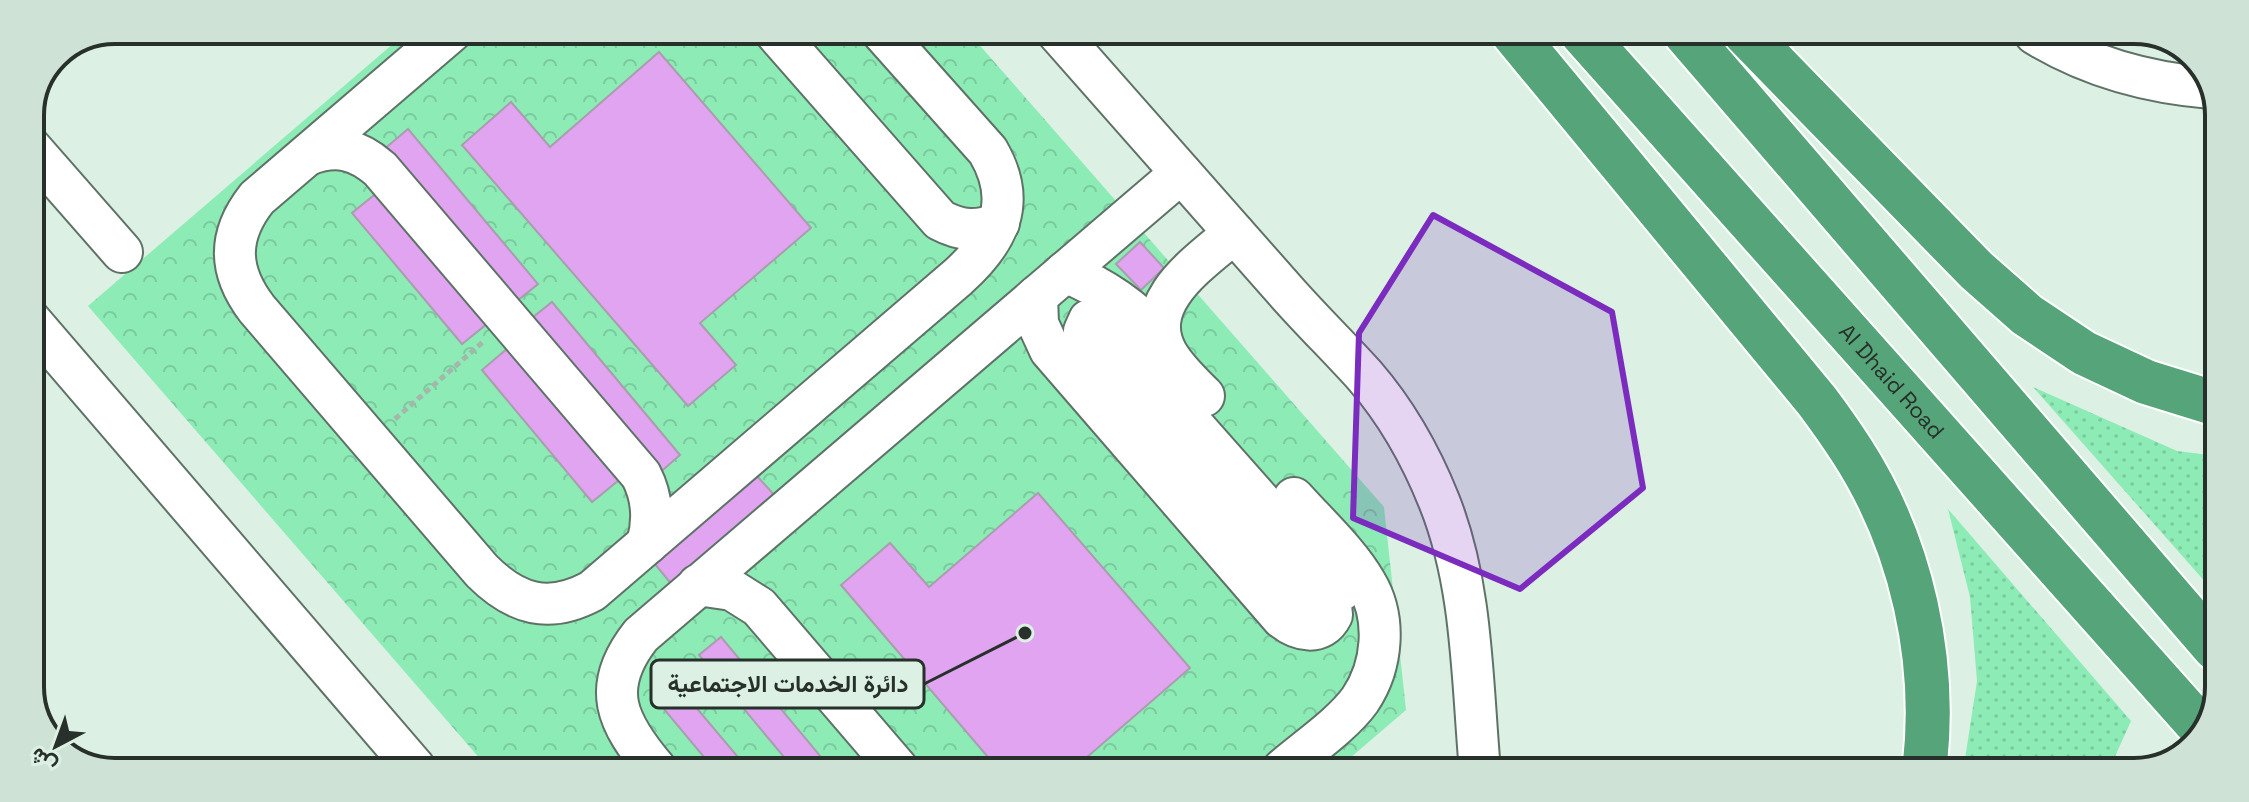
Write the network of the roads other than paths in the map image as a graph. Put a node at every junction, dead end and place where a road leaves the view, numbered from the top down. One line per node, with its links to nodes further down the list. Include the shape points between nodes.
1 (437, 44): 13 (street)
2 (785, 44): 16 (street, via 940,220 969,230)
3 (893, 44): 11 (street)
4 (921, 44): 11 (street)
5 (1068, 44): 15 (street)
6 (1522, 44): 34 (highway, via 1817,401 1853,452 1905,564 1920,624 1927,686)
7 (1592, 44): 28 (highway, Al Dhaid Road)
8 (1694, 44): 27 (highway)
9 (1756, 44): 22 (highway, via 1976,270 2027,315 2121,371)
10 (2055, 44): 12 (street, via 2133,76)
11 (921, 76): 16 (street, via 997,167 1004,205)
12 (2198, 87)
13 (308, 155): 23 (street, via 338,148 354,151 380,169 641,475 653,516); 23 (street, via 247,211 235,244 238,279 257,309 482,571 523,600 559,604 592,591)
14 (44, 163): 18 (street)
15 (1181, 173): 17 (street); 19 (street)
16 (999, 223): 23 (street, via 958,277)
17 (1234, 233): 21 (street, via 1177,283 1162,313); 33 (street, via 1366,377 1420,458 1455,548)
18 (122, 252)
19 (1051, 284): 21 (street, via 1108,293); 25 (street); 26 (street, via 1038,324 1050,350 1275,612 1298,628 1317,629 1332,615)
20 (44, 336): 29 (street)
21 (1161, 339): 24 (street, via 1173,362)
22 (2205, 400)
23 (647, 544)
24 (1352, 563): 26 (street, via 1345,588); 32 (street, via 1367,583 1378,619 1378,656 1358,702)
25 (698, 585): 30 (street, via 641,635 621,669 619,711 625,731); 31 (street, via 732,590 759,607)
26 (1330, 597): 26 (street, via 1297,542 1101,321 1089,320 1086,337 1279,560 1305,589)
27 (2205, 636)
28 (2196, 722)
29 (406, 758)
30 (647, 758)
31 (889, 758)
32 (1295, 758)
33 (1479, 758)
34 (1924, 758)

